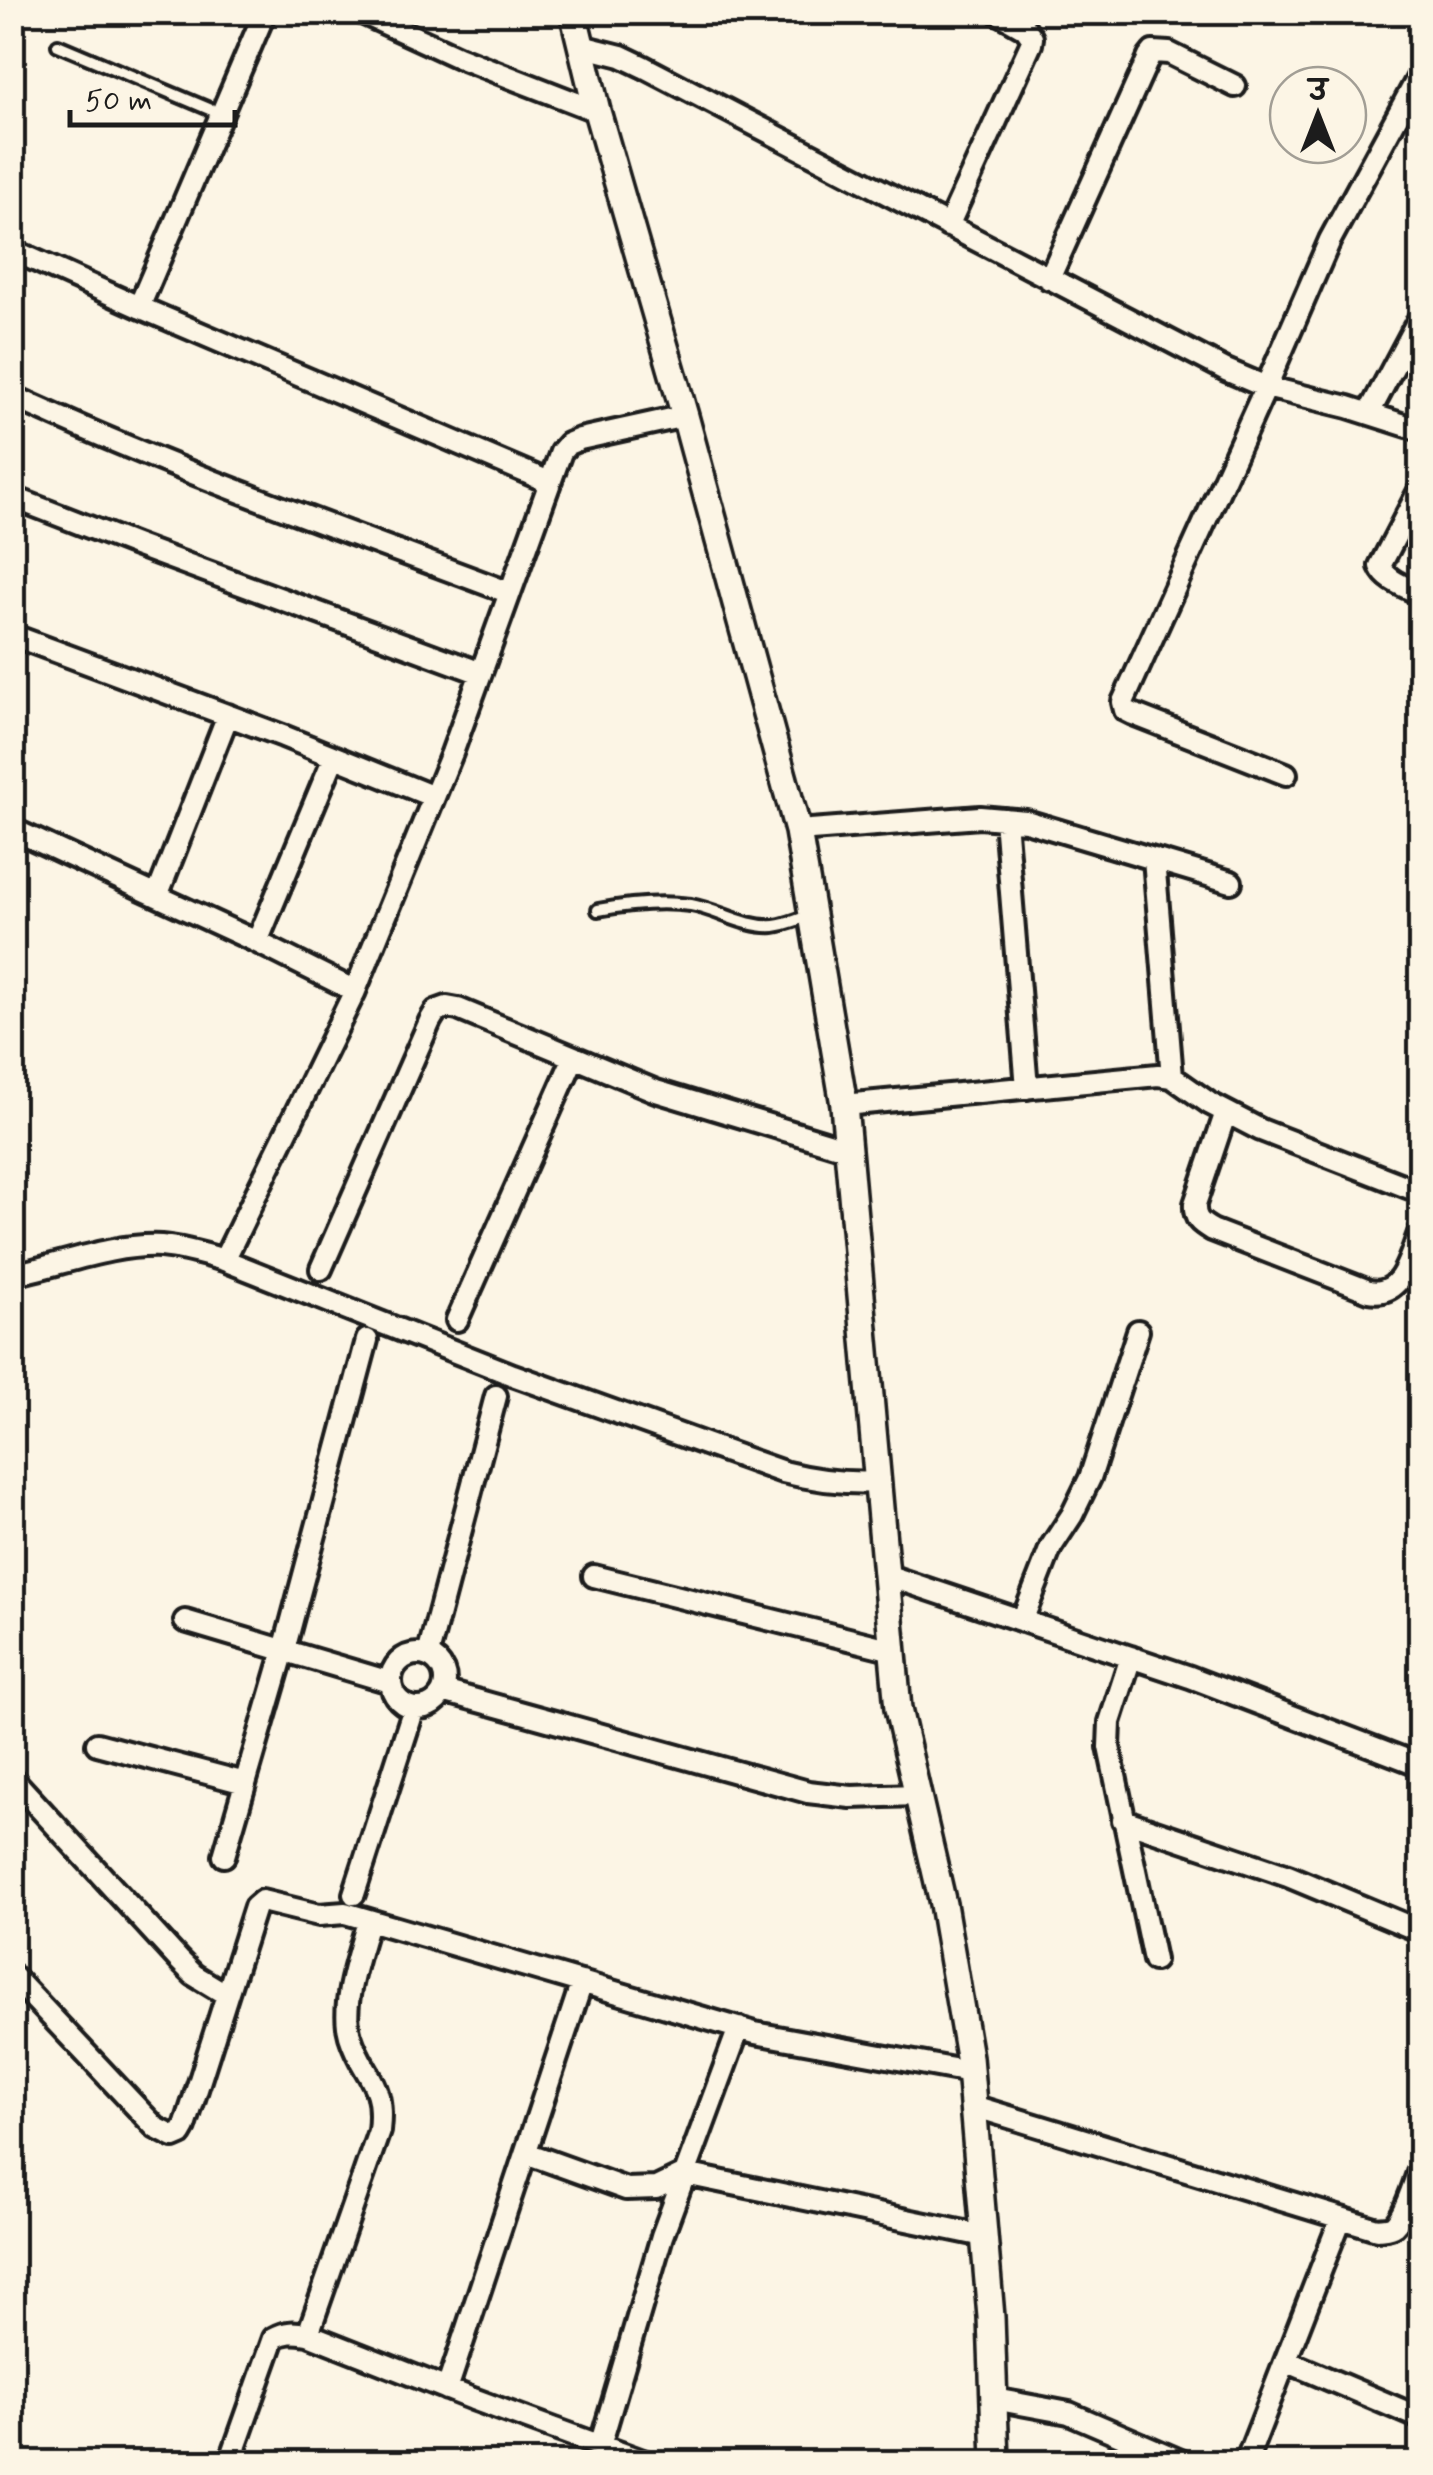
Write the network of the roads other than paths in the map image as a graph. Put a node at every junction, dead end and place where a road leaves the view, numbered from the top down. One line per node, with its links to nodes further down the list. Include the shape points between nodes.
1 (266, 12): 10 (street)
2 (360, 12): 9 (street)
3 (573, 12): 6 (street)
4 (997, 12): 11 (street, via 1026,28 1031,44)
5 (58, 44): 10 (lane)
6 (581, 46): 9 (street); 11 (street, via 644,67)
7 (1420, 74): 16 (street, via 1330,240)
8 (1236, 86): 13 (street, via 1153,52)
9 (596, 110): 19 (street)
10 (222, 114): 14 (street)
11 (948, 226): 13 (street)
12 (12, 250): 14 (street)
13 (1048, 278): 16 (street)
14 (139, 307): 21 (street)
15 (1420, 318): 18 (street)
16 (1266, 387): 18 (street); 30 (street, via 1123,702 1133,714)
17 (12, 396): 24 (street, via 106,440)
18 (1369, 413): 20 (street)
19 (684, 416): 21 (street, via 580,438 561,452); 34 (street)
20 (1420, 430)
21 (549, 482): 24 (street)
22 (12, 496): 27 (street)
23 (1418, 499): 25 (street, via 1380,566 1388,578)
24 (510, 593): 27 (street)
25 (1420, 594)
26 (12, 635): 28 (street)
27 (481, 672): 31 (street)
28 (228, 715): 29 (street); 37 (street)
29 (334, 756): 31 (street); 40 (street)
30 (1286, 774)
31 (434, 797): 41 (street)
32 (1005, 818): 34 (street); 35 (street); 44 (street)
33 (12, 829): 37 (street)
34 (798, 832): 39 (street)
35 (1154, 859): 36 (street); 43 (street)
36 (1230, 882)
37 (157, 896): 40 (street)
38 (598, 910): 39 (lane, via 689,905 760,926)
39 (812, 915): 45 (street)
40 (257, 942): 41 (street)
41 (355, 991): 50 (street)
42 (574, 1057): 47 (street, via 656,1090); 51 (street, via 458,1010 436,1010); 53 (street)
43 (1172, 1077): 44 (street); 46 (street)
44 (1027, 1088): 45 (street)
45 (844, 1105): 47 (street)
46 (1226, 1112): 48 (street); 49 (street, via 1195,1204 1200,1223 1380,1293 1399,1282)
47 (848, 1149): 57 (street)
48 (1420, 1192)
49 (1420, 1231)
50 (224, 1260): 52 (street, via 164,1246 133,1247); 57 (street, via 513,1375 784,1472 848,1484)
51 (321, 1269)
52 (12, 1275)
53 (457, 1320)
54 (1138, 1331): 61 (street, via 1090,1478)
55 (367, 1340): 62 (street)
56 (496, 1396): 64 (street)
57 (878, 1482): 58 (street)
58 (886, 1575): 61 (street); 63 (street)
59 (594, 1576): 63 (street)
60 (185, 1620): 62 (street)
61 (1022, 1621): 65 (street)
62 (284, 1650): 66 (street); 72 (street)
63 (893, 1650): 73 (street, via 898,1709)
64 (428, 1655): 66 (street, via 402,1658); 67 (street, via 444,1674)
65 (1131, 1658): 70 (street); 74 (street, via 1108,1747)
66 (390, 1682): 68 (street, via 398,1700)
67 (443, 1691): 68 (street, via 432,1704); 73 (street, via 808,1792)
68 (414, 1708): 76 (street)
69 (97, 1744): 72 (street)
70 (1420, 1765)
71 (12, 1778): 82 (street, via 179,1960)
72 (245, 1784): 75 (street)
73 (918, 1795): 84 (street)
74 (1124, 1820): 78 (street, via 1288,1876); 79 (street)
75 (224, 1856)
76 (354, 1894)
77 (368, 1920): 81 (street); 82 (street, via 258,1903); 91 (street, via 348,2021 381,2102 378,2131)
78 (1420, 1931)
79 (1154, 1960)
80 (12, 1974): 82 (street, via 156,2128 174,2136 185,2127)
81 (582, 1982): 83 (street); 86 (street)
82 (227, 1995)
83 (739, 2028): 84 (street); 88 (street)
84 (970, 2072): 85 (street)
85 (973, 2106): 89 (street); 90 (street)
86 (526, 2153): 88 (street, via 626,2189 656,2188); 93 (street)
87 (1420, 2167): 89 (street, via 1394,2225 1377,2229)
88 (685, 2174): 90 (street); 96 (street)
89 (1342, 2218): 92 (street)
90 (984, 2236): 94 (street)
91 (308, 2334): 93 (street); 97 (street, via 274,2338)
92 (1286, 2362): 95 (street); 101 (street)
93 (447, 2390): 96 (street)
94 (994, 2398): 99 (street); 100 (street, via 1069,2413)
95 (1420, 2418)
96 (600, 2446): 98 (street)
97 (230, 2462)
98 (641, 2462)
99 (996, 2462)
100 (1183, 2462)
101 (1246, 2462)

